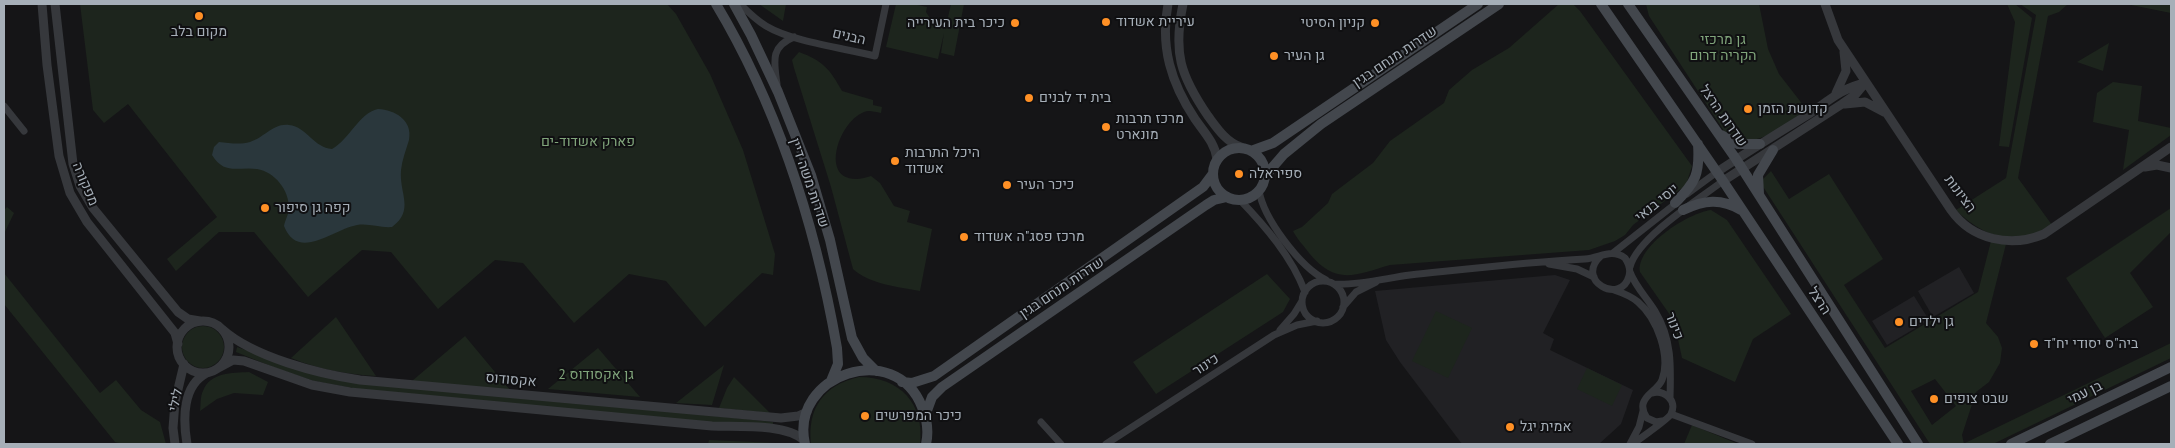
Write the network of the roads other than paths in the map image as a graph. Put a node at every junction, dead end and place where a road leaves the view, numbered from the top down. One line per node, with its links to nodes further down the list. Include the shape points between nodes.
1 (42, 4): 58 (street, מפקורה, via 59,156 70,193 87,222 176,334)
2 (55, 4): 54 (street, מפקורה, via 73,164 80,186 93,208 178,312)
3 (716, 4): 63 (main road, שדרות משה דיין, via 759,88 796,180 815,244 836,339 838,364)
4 (734, 4): 17 (main road, שדרות משה דיין)
5 (740, 4): 14 (street, הבנים, via 767,26)
6 (886, 4): 14 (street, הבנים, via 875,56)
7 (1168, 4): 29 (street, via 1164,40 1170,71 1182,99 1215,147)
8 (1183, 4): 27 (street, via 1178,42 1184,76 1219,131 1232,144)
9 (1478, 4): 27 (main road, שדרות מנחם בגין, via 1273,143)
10 (1499, 4): 36 (main road, שדרות מנחם בגין, via 1321,124 1284,154)
11 (1600, 4): 24 (main road)
12 (1629, 4): 23 (main road, שדרות הרצל)
13 (1825, 4): 15 (street, הציונות, via 1831,25)
14 (794, 37): 17 (street, via 780,44 776,52 774,64)
15 (1844, 49): 16 (street, הציונות); 18 (street, via 1846,71)
16 (1865, 83): 18 (street); 19 (street); 21 (street, הציונות)
17 (778, 92): 62 (main road, שדרות משה דיין, via 811,175 830,240 852,338 863,358)
18 (1836, 93): 25 (street, via 1811,113)
19 (1842, 104): 21 (street, via 1865,102); 28 (street)
20 (4, 106): 22 (street)
21 (1889, 116): 33 (street, הציונות, via 1954,214 1970,229 1994,239 2020,241 2044,234)
22 (24, 131)
23 (1718, 134): 25 (main road, via 1738,144); 30 (main road, שדרות הרצל)
24 (1698, 143): 34 (main road); 42 (main road, via 1696,179)
25 (1760, 144): 30 (street)
26 (2171, 147): 33 (street, הציונות)
27 (1246, 149): 29 (main road, via 1227,150); 36 (main road, via 1262,161)
28 (1772, 150): 32 (street); 39 (main road, via 1758,175)
29 (1217, 159): 35 (main road)
30 (1736, 159): 32 (main road, שדרות הרצל); 34 (street)
31 (2171, 168): 33 (street, via 2157,165)
32 (1742, 169): 37 (street); 39 (main road, שדרות הרצל)
33 (2140, 169)
34 (1717, 172): 37 (main road, הרצל); 42 (street, יוסי בנאי)
35 (1212, 175): 40 (main road, via 1217,188); 64 (main road, שדרות מנחם בגין, via 1203,187 934,376 920,382)
36 (1264, 176): 38 (main road)
37 (1723, 181): 42 (street, יוסי בנאי); 43 (main road, הרצל)
38 (1259, 190): 41 (main road); 50 (street, via 1267,212 1298,258 1310,271)
39 (1759, 195): 85 (main road, הרצל)
40 (1227, 197): 41 (main road); 71 (main road, שדרות מנחם בגין, via 1206,205 942,387 932,397)
41 (1240, 200): 52 (street, via 1294,269)
42 (1679, 207): 43 (main road, via 1718,201); 44 (street, יוסי בנאי); 47 (street, יוסי בנאי, via 1638,250)
43 (1743, 211): 84 (main road, הרצל)
44 (1613, 253): 45 (street); 47 (street, via 1625,258)
45 (1601, 256): 46 (street); 49 (street, via 1593,268)
46 (1537, 262): 48 (street); 49 (street, via 1577,269)
47 (1630, 269): 51 (street, via 1625,285); 67 (street, כינור, via 1666,331 1671,357)
48 (1393, 277): 50 (street, via 1347,284); 53 (street, via 1363,288)
49 (1594, 277): 51 (street, via 1600,286)
50 (1331, 283): 52 (street, via 1315,283); 53 (street, via 1343,295)
51 (1614, 290): 66 (street, כינור, via 1638,302 1657,328 1664,373 1661,383)
52 (1304, 295): 55 (street, via 1305,311); 57 (street, כינור, via 1294,314)
53 (1343, 307): 55 (street, via 1334,319)
54 (200, 321): 56 (street, via 216,324); 58 (street, via 185,328)
55 (1317, 321): 57 (street, כינור)
56 (222, 329): 61 (street, via 229,344 225,360); 69 (street, אקסודוס, via 239,342 294,364 360,380 781,418)
57 (1274, 335): 72 (street, כינור)
58 (178, 344): 59 (street)
59 (184, 364): 61 (street, via 196,372); 76 (street, לילי, via 175,402)
60 (2171, 367): 86 (main road, בן עמי)
61 (215, 369): 75 (street, אקסודוס, via 233,360 244,361 312,385 350,392 712,426 768,428 792,432); 77 (street, לילי, via 198,378 188,394)
62 (876, 370): 63 (main road, via 845,373); 64 (main road)
63 (830, 381): 69 (main road, via 812,400)
64 (902, 382): 71 (main road, via 920,403)
65 (2171, 386): 87 (main road)
66 (1652, 393): 67 (street, via 1659,392); 68 (street, via 1645,399)
67 (1670, 398): 70 (street)
68 (1643, 411): 73 (street, via 1651,421); 82 (street)
69 (807, 412): 75 (main road)
70 (1671, 414): 73 (street); 83 (street)
71 (925, 416): 78 (main road)
72 (1152, 416): 80 (street, כינור); 81 (street, כינור)
73 (1662, 421): 82 (street)
74 (1041, 422): 79 (street)
75 (805, 442)
76 (175, 444)
77 (187, 444)
78 (926, 444)
79 (1061, 444)
80 (1106, 444)
81 (1115, 444)
82 (1632, 444)
83 (1752, 444)
84 (1898, 444)
85 (1918, 444)
86 (2011, 444)
87 (2050, 444)

